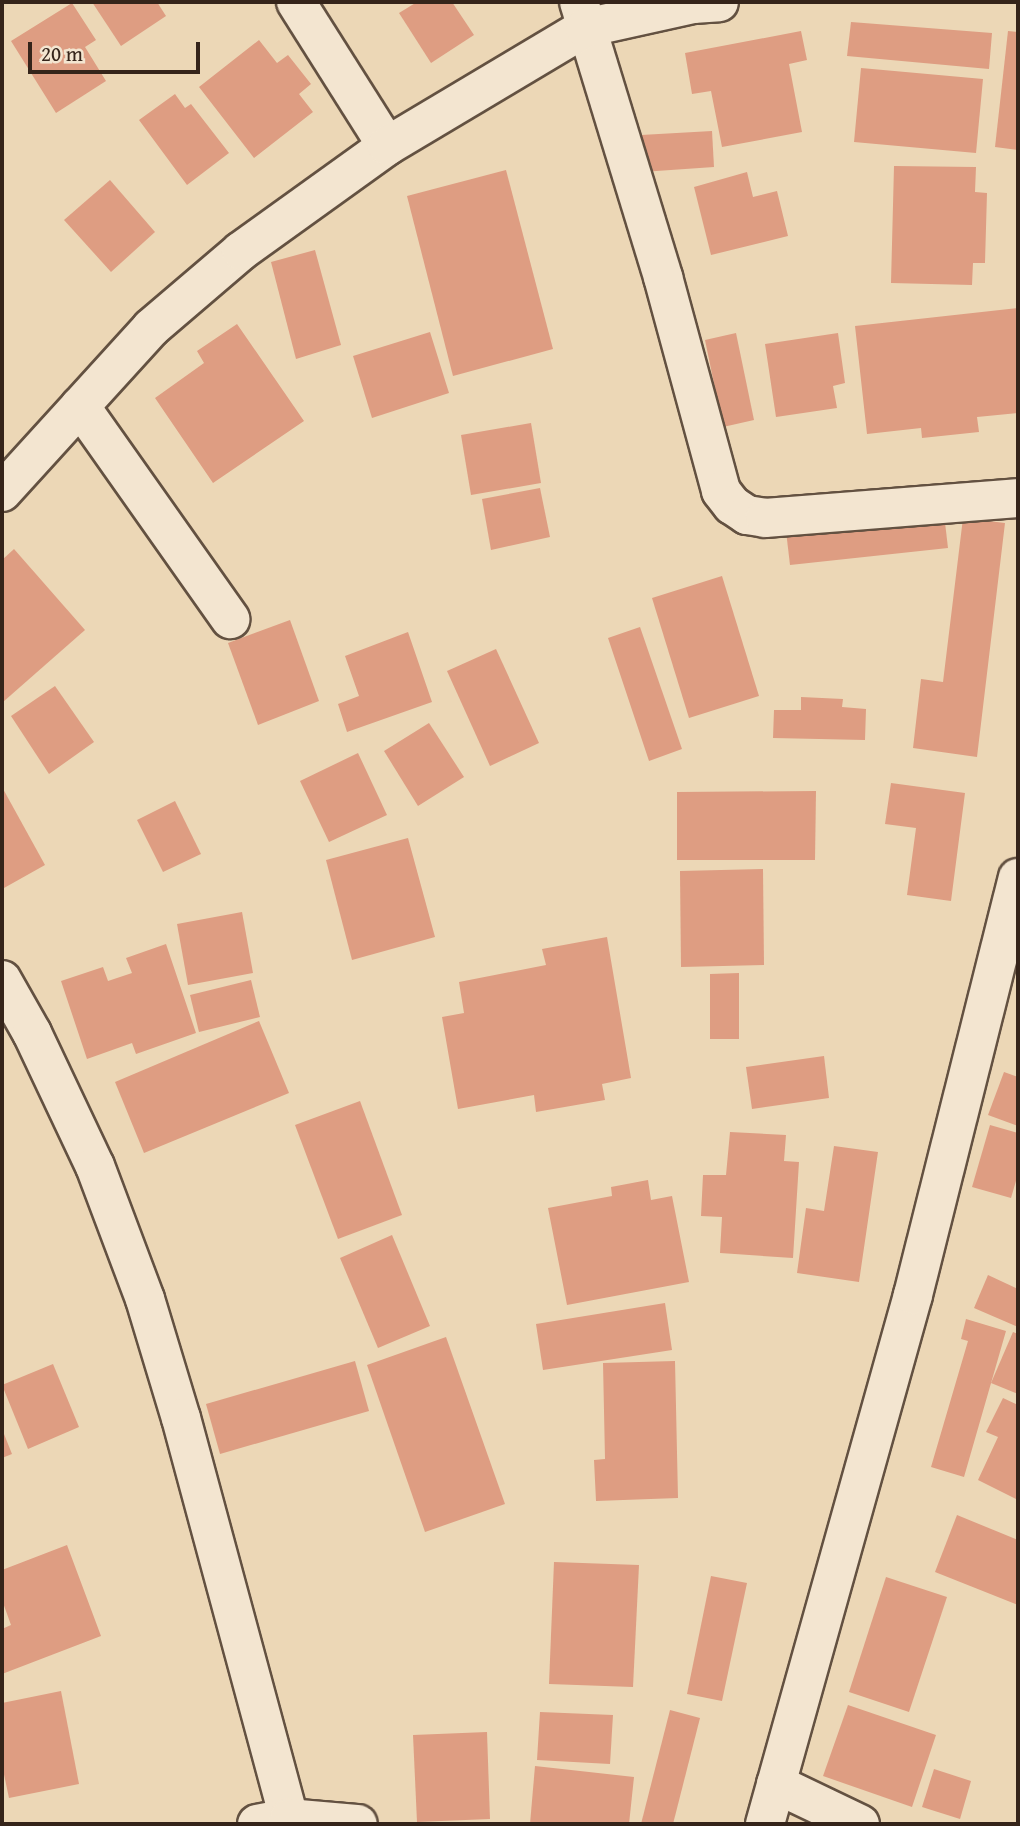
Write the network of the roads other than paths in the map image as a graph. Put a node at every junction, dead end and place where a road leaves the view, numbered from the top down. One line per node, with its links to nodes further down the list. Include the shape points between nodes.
1 (296, 2): 4 (street)
2 (719, 2): 3 (street)
3 (582, 15): 4 (street); 7 (street, via 663,277 722,491 732,505 765,519)
4 (387, 145): 5 (street, via 241,251 151,328)
5 (80, 406): 6 (street); 8 (street)
6 (2, 492)
7 (1018, 498)
8 (230, 619)
9 (1018, 878): 11 (street, via 913,1294)
10 (2, 979): 12 (street, via 95,1166 145,1299 181,1418)
11 (776, 1784): 14 (street); 15 (street)
12 (273, 1821): 13 (street)
13 (358, 1824)
14 (765, 1824)
15 (860, 1824)

